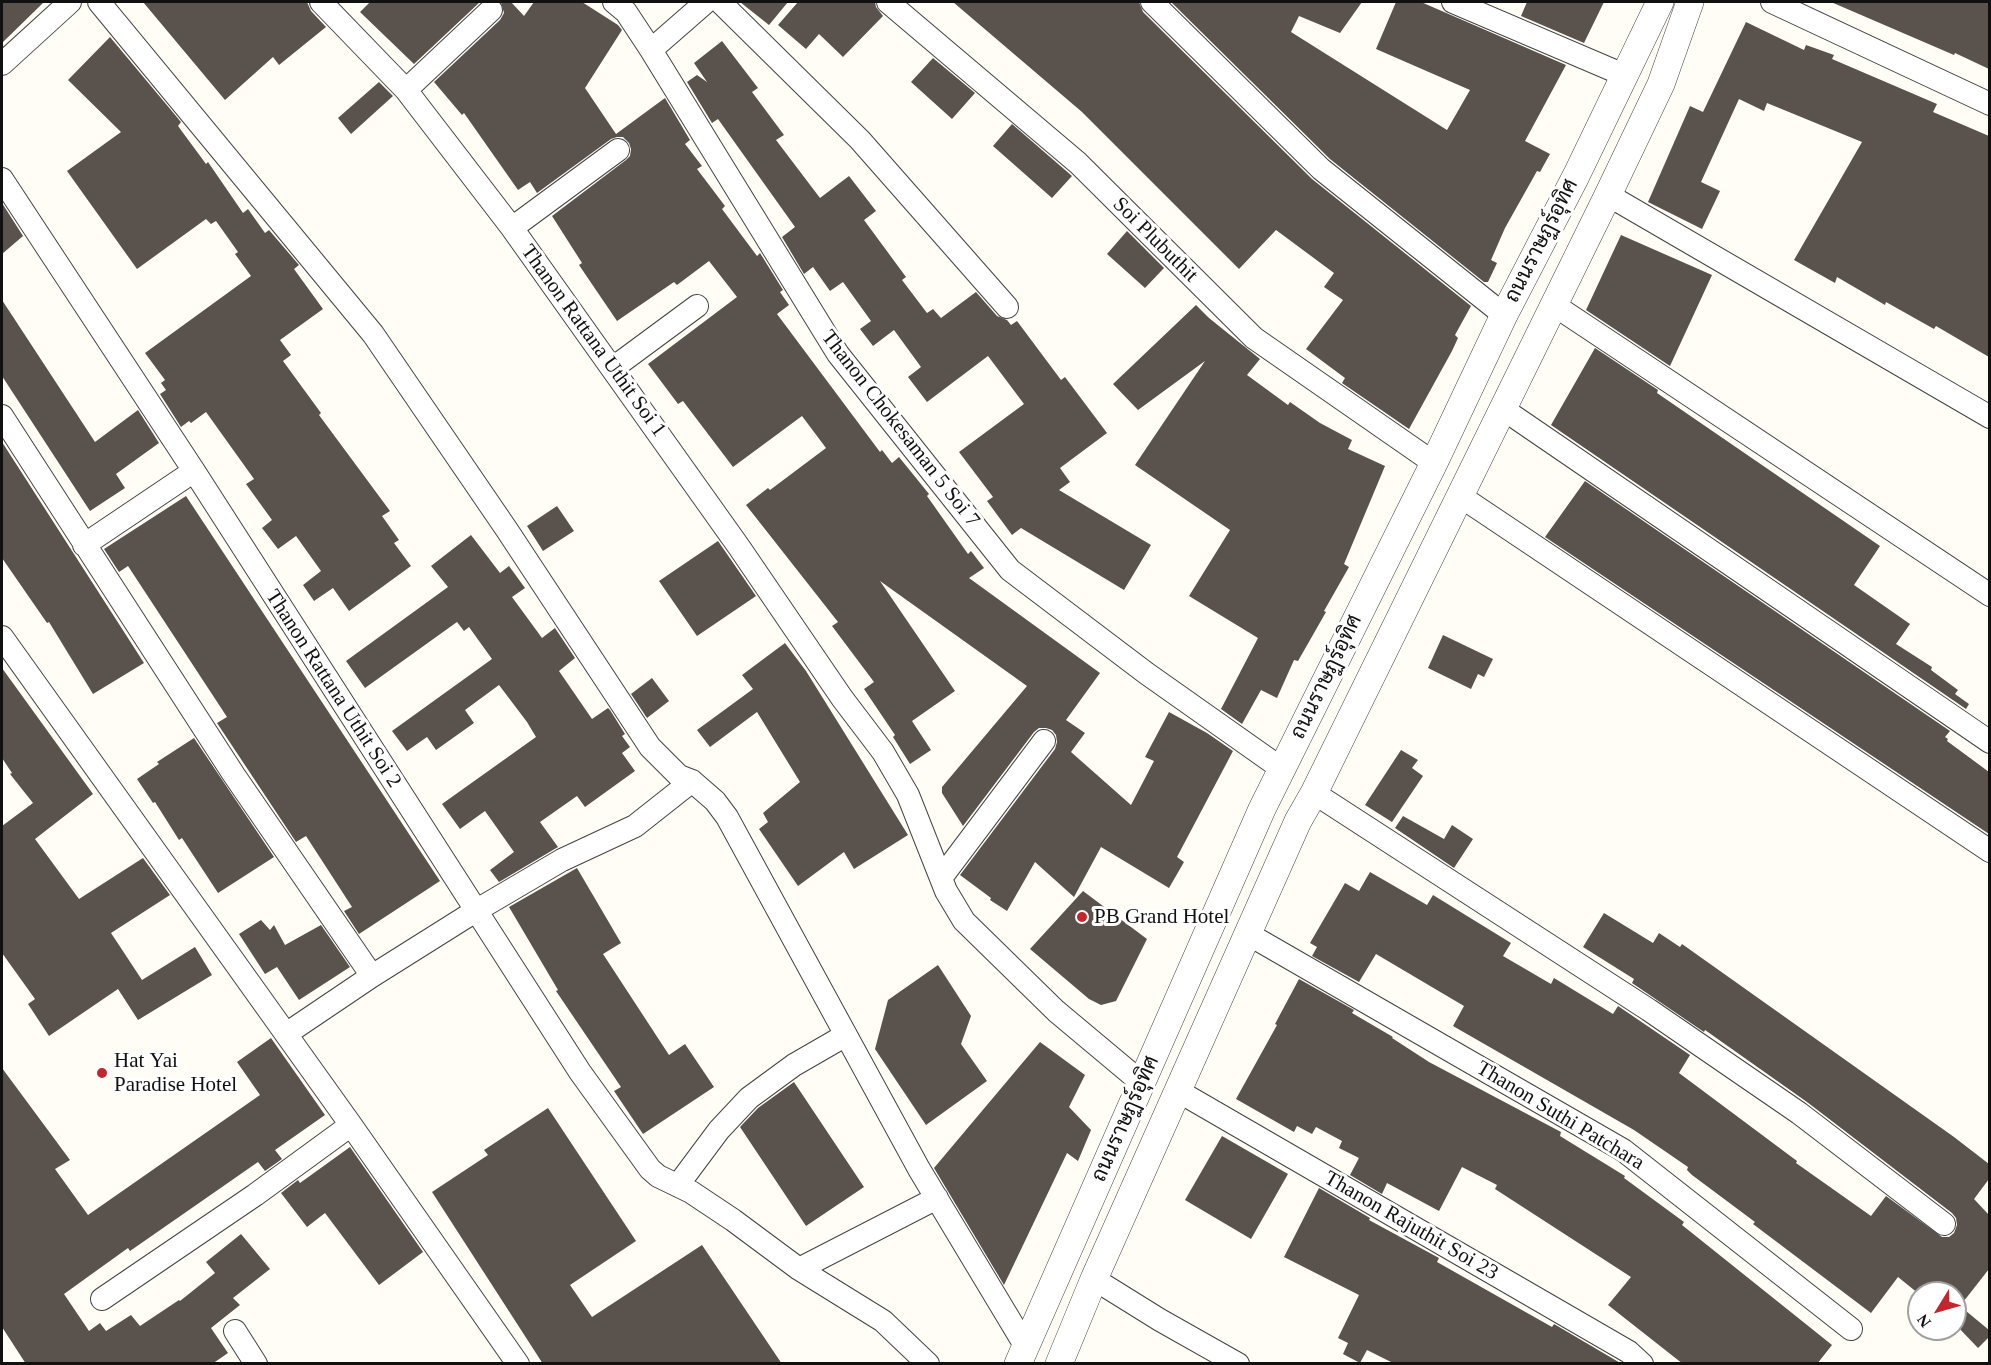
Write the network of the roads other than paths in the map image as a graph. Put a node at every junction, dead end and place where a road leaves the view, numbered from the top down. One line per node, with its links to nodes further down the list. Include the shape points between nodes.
1 (70, 2): 15 (street)
2 (99, 2): 42 (street, via 373,334 650,747 679,776)
3 (321, 2): 17 (street, Thanon Rattana Uthit Soi 1)
4 (614, 2): 14 (street, Thanon Chokesaman 5 Soi 7, via 626,12)
5 (706, 2): 14 (street)
6 (720, 2): 25 (street, via 860,140)
7 (888, 2): 31 (street, Soi Plubuthit, via 1078,163 1254,338)
8 (1152, 2): 26 (street, via 1321,169)
9 (1453, 2): 16 (street)
10 (1660, 2): 16 (street, ถนนราษฏร์อุทิศ)
11 (1690, 2): 21 (street, ถนนราษฏร์อุทิศ, via 1661,84)
12 (1772, 2): 18 (street)
13 (490, 10): 17 (street)
14 (651, 50): 41 (street, Thanon Chokesaman 5 Soi 7, via 838,354 1010,570)
15 (2, 64)
16 (1624, 75): 26 (street, ถนนราษฏร์อุทิศ)
17 (406, 90): 22 (street, Thanon Rattana Uthit Soi 1)
18 (1989, 104)
19 (618, 150): 22 (street)
20 (2, 179): 32 (street, Thanon Rattana Uthit Soi 2)
21 (1608, 195): 23 (street, ถนนราษฏร์อุทิศ); 30 (street)
22 (512, 228): 27 (street, Thanon Rattana Uthit Soi 1)
23 (1554, 305): 28 (street, ถนนราษฏร์อุทิศ); 35 (street)
24 (697, 306): 27 (street)
25 (1007, 307)
26 (1504, 315): 31 (street, ถนนราษฏร์อุทิศ)
27 (614, 368): 45 (street, Thanon Rattana Uthit Soi 1, via 883,752 908,795)
28 (1503, 409): 33 (street, ถนนราษฏร์อุทิศ); 40 (street)
29 (2, 416): 34 (street)
30 (1989, 417)
31 (1434, 463): 36 (street, ถนนราษฏร์อุทิศ)
32 (194, 471): 34 (street); 46 (street, Thanon Rattana Uthit Soi 2)
33 (1460, 496): 37 (street, ถนนราษฏร์อุทิศ); 44 (street)
34 (84, 545): 48 (street, via 234,775)
35 (1989, 595)
36 (1360, 611): 37 (street); 41 (street, ถนนราษฏร์อุทิศ)
37 (1396, 626): 43 (street, ถนนราษฏร์อุทิศ)
38 (2, 637): 49 (street)
39 (1044, 741): 45 (street)
40 (1989, 742)
41 (1282, 769): 51 (street, ถนนราษฏร์อุทิศ)
42 (692, 781): 46 (street, via 635,826 562,860); 50 (street, via 727,817)
43 (1314, 793): 47 (street, ถนนราษฏร์อุทิศ); 56 (street, via 1649,1010 1799,1113)
44 (1989, 851)
45 (941, 878): 51 (street, Thanon Rattana Uthit Soi 1, via 964,921 1056,1011)
46 (477, 910): 48 (street); 54 (street, Thanon Rattana Uthit Soi 2, via 580,1072 650,1169)
47 (1248, 934): 52 (street, ถนนราษฏร์อุทิศ); 60 (street, Thanon Suthi Patchara, via 1623,1150)
48 (372, 976): 49 (street)
49 (286, 1034): 53 (street)
50 (846, 1035): 54 (street, via 794,1065 749,1098 719,1130); 55 (street)
51 (1142, 1083): 62 (street, ถนนราษฏร์อุทิศ)
52 (1178, 1091): 58 (street, ถนนราษฏร์อุทิศ); 68 (street, Thanon Rajuthit Soi 23, via 1629,1352)
53 (351, 1125): 59 (street, via 255,1196); 64 (street)
54 (678, 1185): 57 (street, Thanon Rattana Uthit Soi 2)
55 (937, 1198): 57 (street); 62 (street)
56 (1944, 1224)
57 (799, 1269): 65 (street, Thanon Rattana Uthit Soi 2, via 883,1321)
58 (1094, 1279): 66 (street, ถนนราษฏร์อุทิศ); 67 (street)
59 (102, 1299)
60 (1851, 1329)
61 (235, 1331): 63 (street)
62 (1022, 1355)
63 (256, 1364)
64 (518, 1364)
65 (928, 1364)
66 (1059, 1364)
67 (1239, 1364)
68 (1642, 1364)

